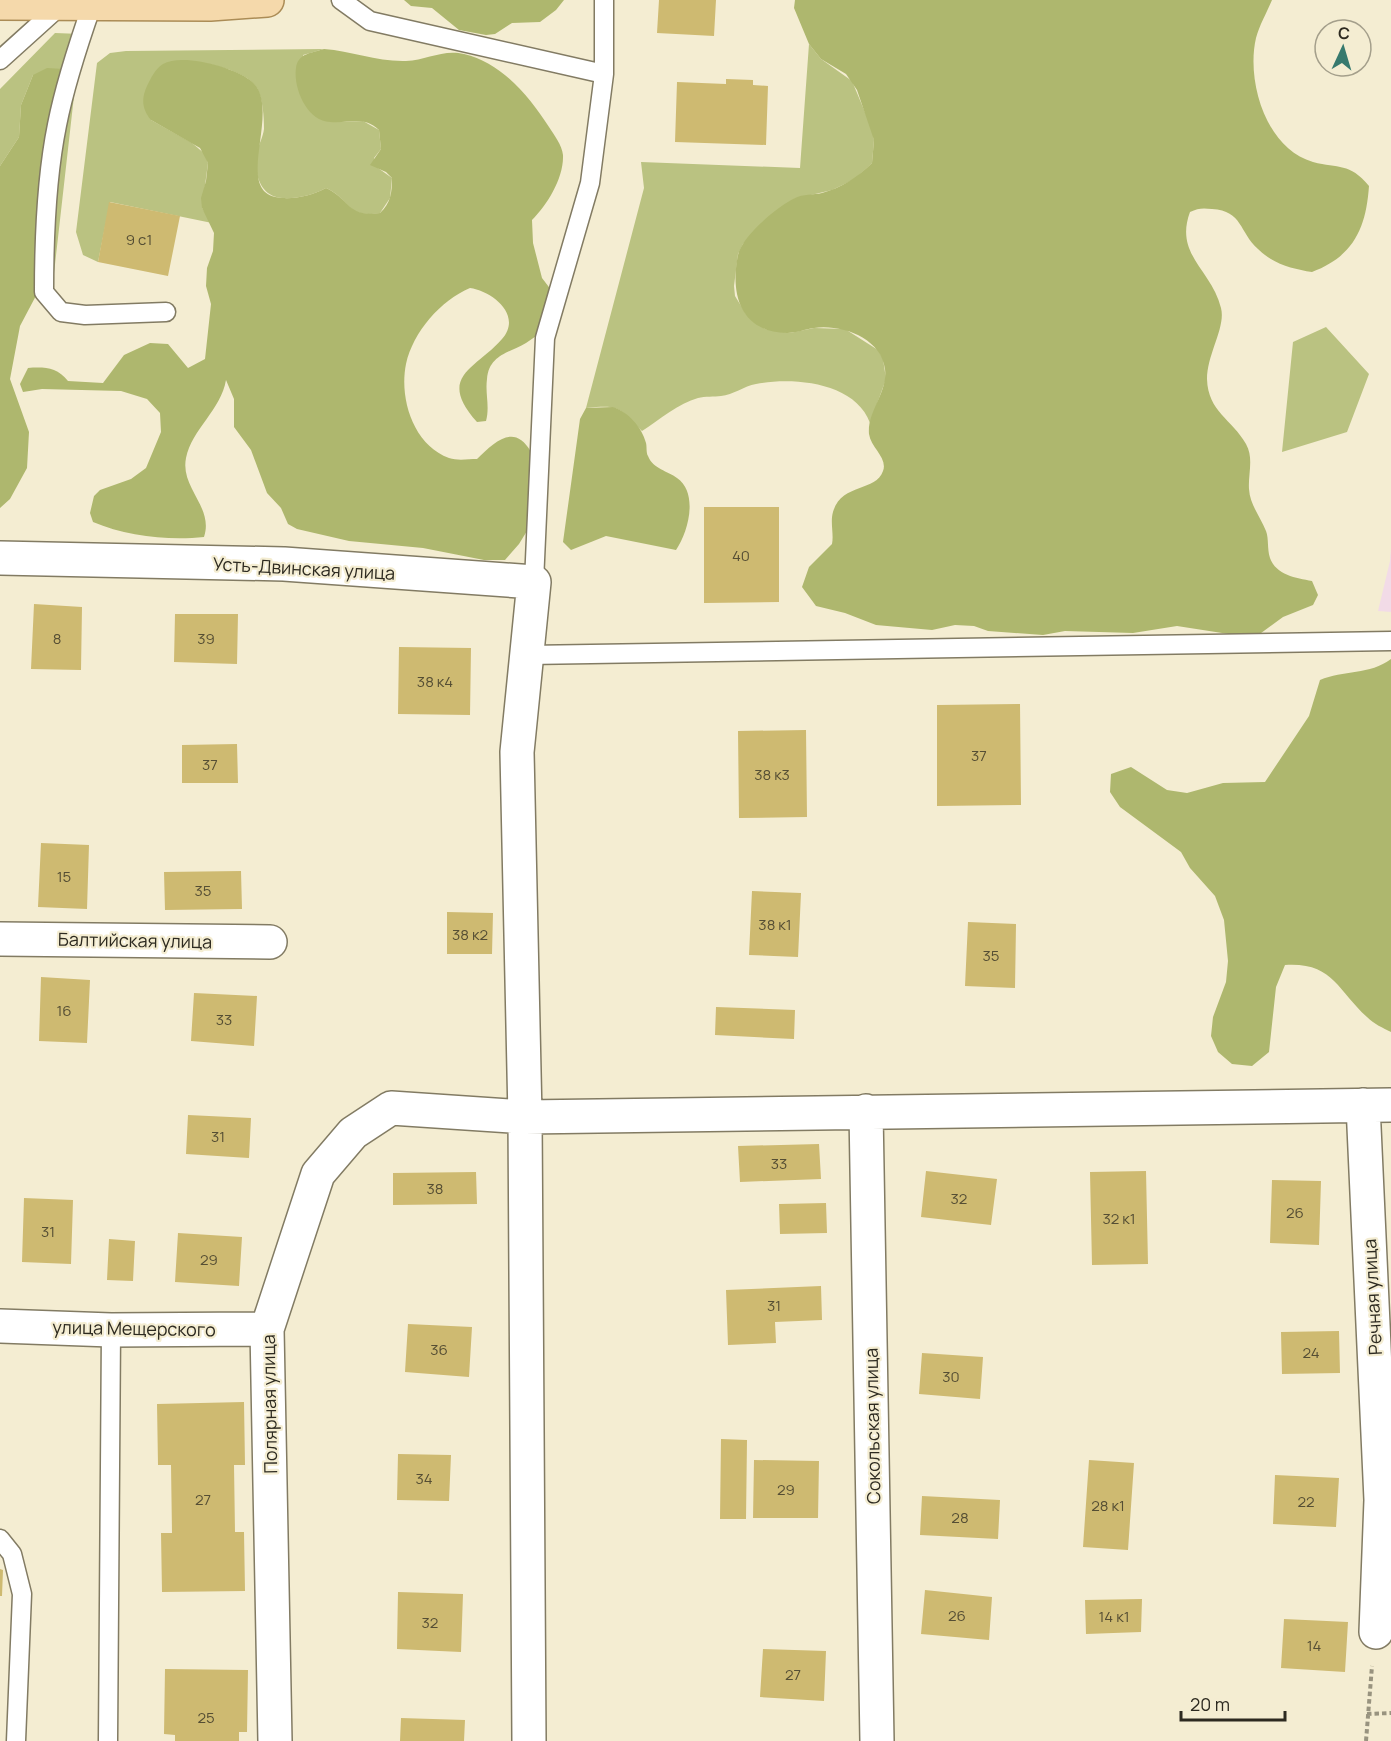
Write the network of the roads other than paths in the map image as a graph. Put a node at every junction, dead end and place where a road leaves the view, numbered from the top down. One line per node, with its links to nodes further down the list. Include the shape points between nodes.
1 (267, 0): 4 (main road)
2 (341, 0): 8 (lane, via 370,21)
3 (604, 0): 8 (lane)
4 (214, 2): 6 (main road)
5 (0, 3): 6 (main road)
6 (76, 5): 7 (lane); 9 (lane, via 69,74 56,127 44,292 61,312)
7 (0, 60)
8 (604, 74): 11 (lane, via 590,183 545,338)
9 (166, 312)
10 (0, 558): 11 (street, Усть-Двинская улица, via 284,564)
11 (534, 582): 13 (street)
12 (1390, 638): 13 (lane)
13 (528, 655): 18 (street, via 517,752)
14 (0, 939): 15 (street, Балтийская улица)
15 (270, 942)
16 (1377, 1105): 17 (street); 23 (street, Речная улица, via 1381,1500)
17 (866, 1110): 18 (street); 28 (street, Сокольская улица)
18 (525, 1117): 20 (street, Полярная улица, via 391,1108 353,1133 318,1174); 27 (street)
19 (0, 1326): 21 (street, улица Мещерского)
20 (267, 1329): 21 (street, улица Мещерского); 26 (street, Полярная улица)
21 (111, 1330): 25 (lane)
22 (0, 1539): 24 (lane, via 12,1554 22,1594)
23 (1376, 1632)
24 (16, 1741)
25 (108, 1741)
26 (275, 1741)
27 (529, 1741)
28 (877, 1741)

